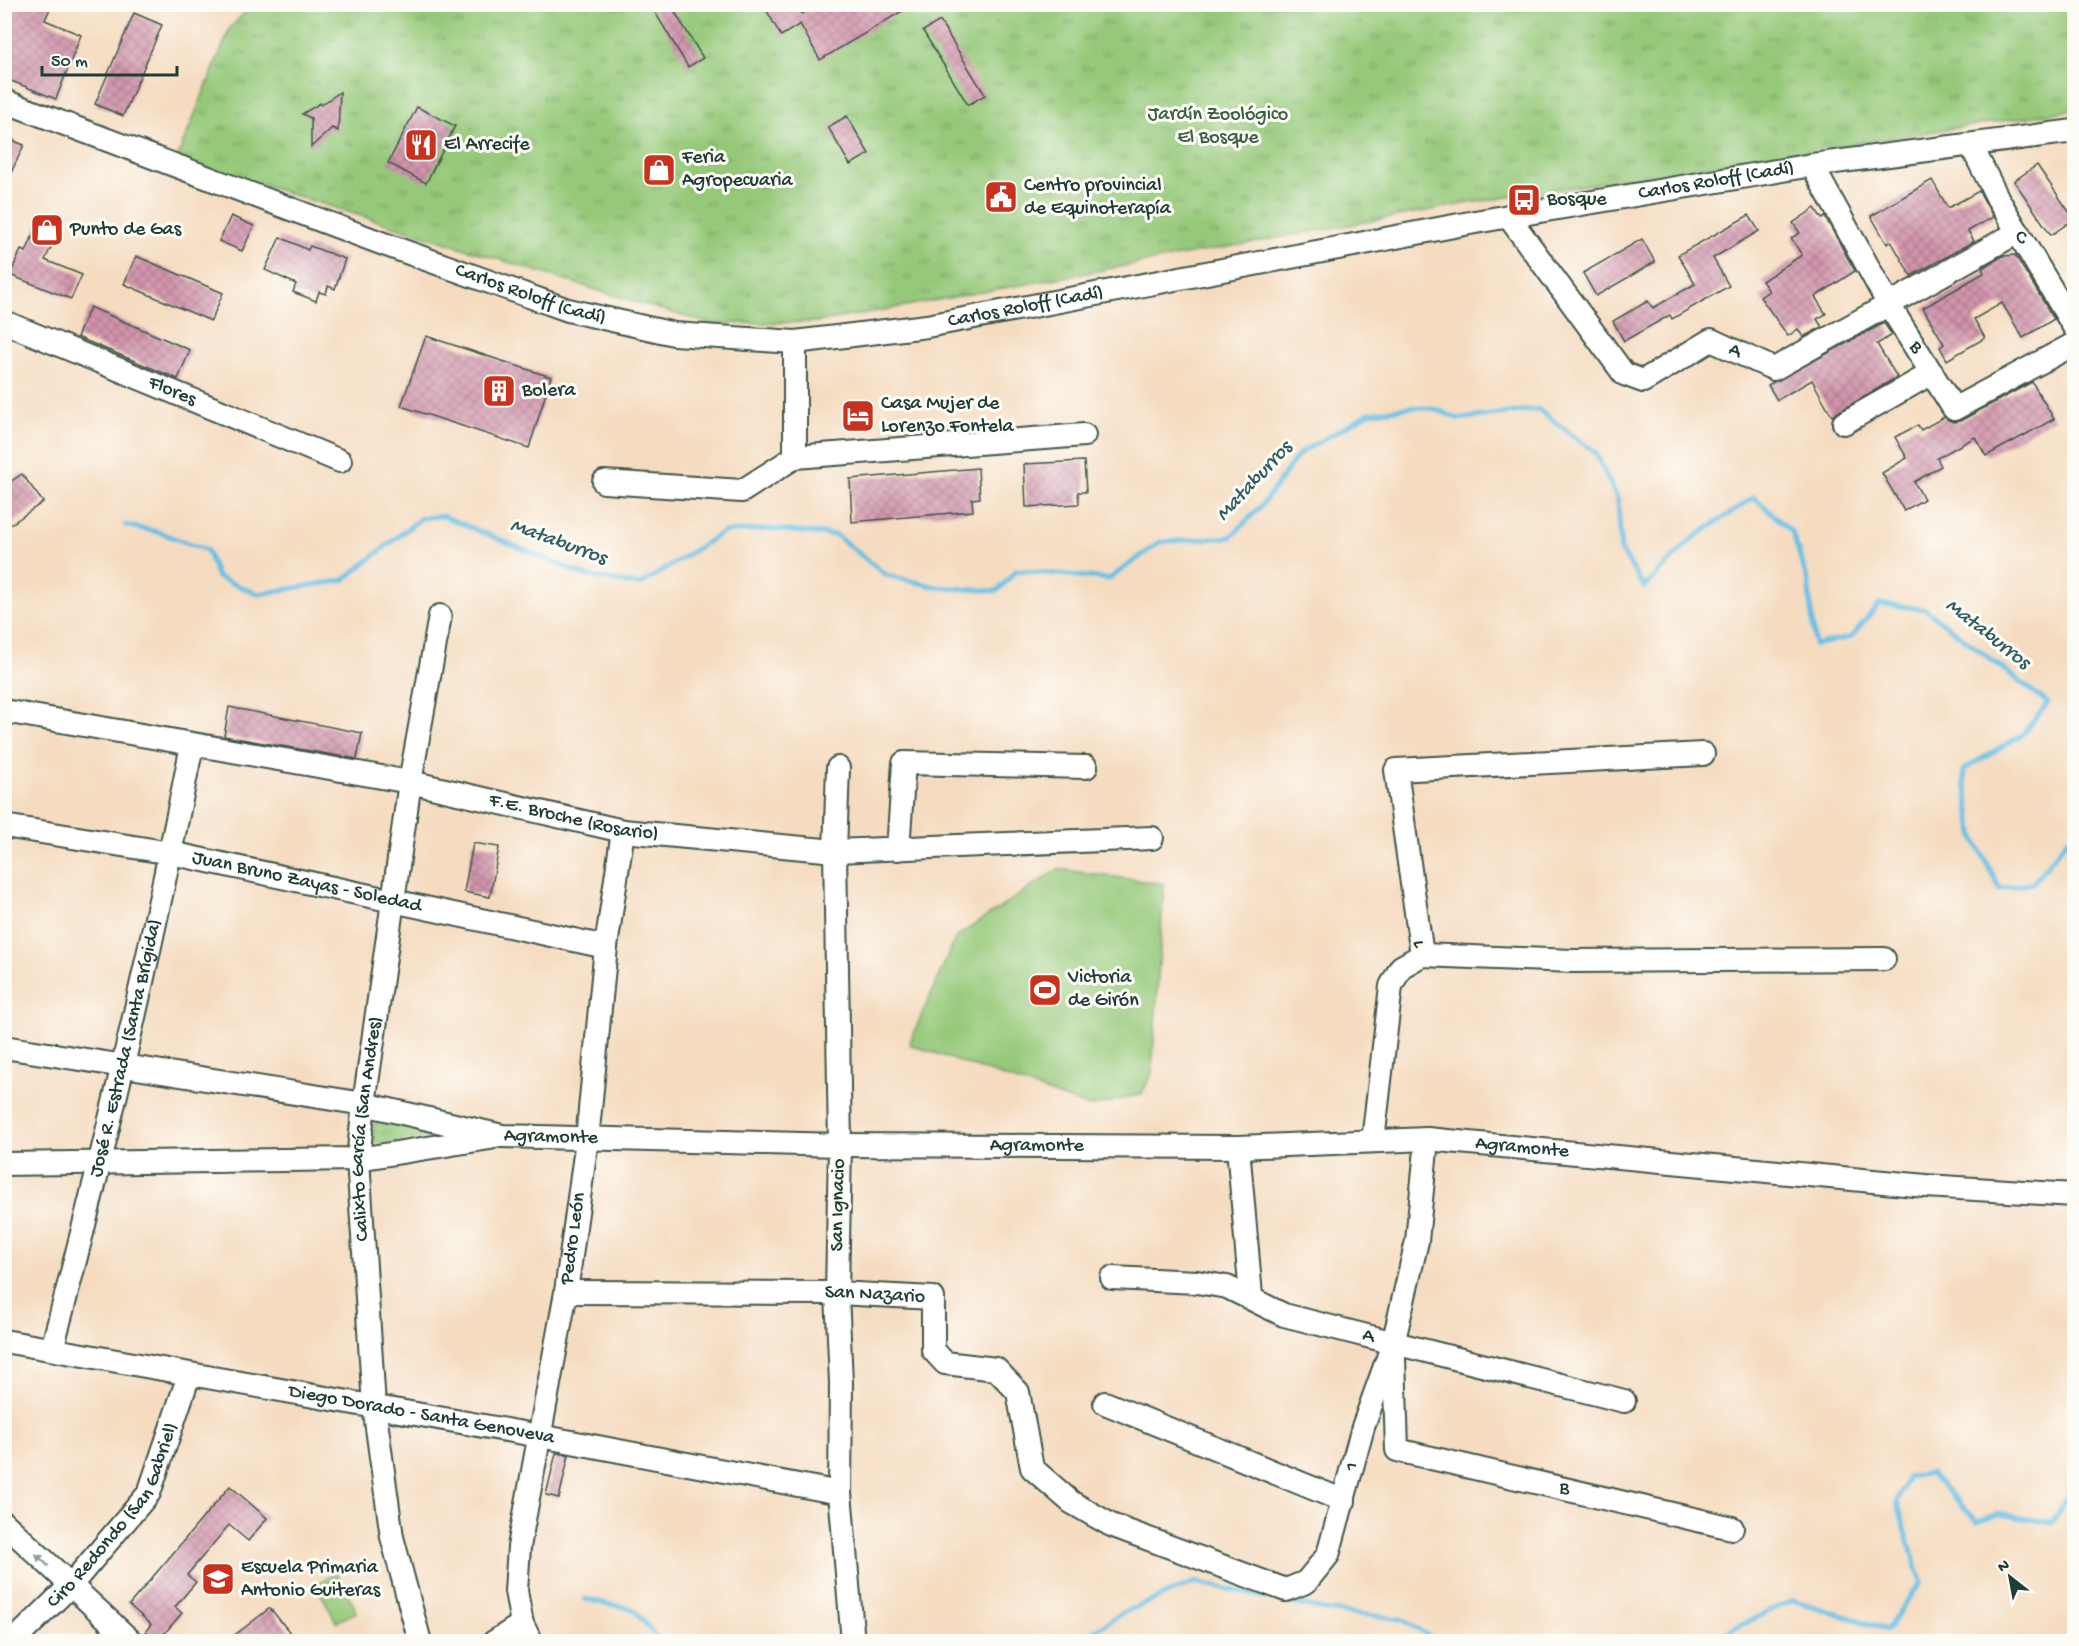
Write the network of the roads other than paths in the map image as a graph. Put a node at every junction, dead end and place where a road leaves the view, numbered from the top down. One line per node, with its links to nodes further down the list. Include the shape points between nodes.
1 (4, 101): 10 (street, Carlos Roloff (Cadí), via 568,310 674,334)
2 (2074, 131): 3 (street, Carlos Roloff (Cadí))
3 (1971, 144): 4 (street, Carlos Roloff (Cadí)); 6 (street, C)
4 (1812, 165): 5 (street, Carlos Roloff (Cadí)); 7 (street, B)
5 (1508, 216): 7 (street, A, via 1624,374 1642,381 1711,340 1774,369); 10 (street, Carlos Roloff (Cadí), via 927,326)
6 (2018, 232): 7 (street, A); 9 (street, C)
7 (1889, 305): 12 (street, B)
8 (4, 322): 16 (street, Flores)
9 (2074, 327)
10 (795, 342): 15 (street)
11 (2074, 344): 12 (street, B, via 1954,409)
12 (1932, 373): 13 (street)
13 (1844, 423)
14 (1084, 435): 15 (street)
15 (795, 457): 17 (street, via 741,491)
16 (340, 461)
17 (604, 482)
18 (440, 616): 24 (street, Calixto García (San Andres))
19 (4, 711): 20 (street, F.E. Broche (Rosario))
20 (192, 745): 24 (street, F.E. Broche (Rosario)); 30 (street, José R. Estrada (Santa Brígida))
21 (1703, 754): 33 (street, 1, via 1396,770)
22 (1086, 767): 28 (street, via 904,763)
23 (838, 768): 29 (street, San Ignacio)
24 (410, 782): 26 (street, F.E. Broche (Rosario)); 31 (street, Calixto García (San Andres))
25 (4, 826): 30 (street, Juan Bruno Zayas - Soledad)
26 (623, 831): 29 (street, F.E. Broche (Rosario)); 32 (street, Pedro León)
27 (1152, 838): 28 (street, F.E. Broche (Rosario))
28 (898, 849): 29 (street, F.E. Broche (Rosario))
29 (835, 851): 42 (street, San Ignacio)
30 (171, 853): 31 (street, Juan Bruno Zayas - Soledad); 36 (street, José R. Estrada (Santa Brígida))
31 (394, 901): 32 (street, Juan Bruno Zayas - Soledad); 37 (street, Calixto García (San Andres))
32 (606, 947): 40 (street, Pedro León)
33 (1422, 955): 34 (street, via 1573,961); 41 (street, 1, via 1401,967 1391,986)
34 (1884, 959)
35 (4, 1047): 36 (street, Agramonte)
36 (124, 1067): 37 (street, Agramonte); 45 (street, José R. Estrada (Santa Brígida))
37 (363, 1104): 38 (street, Agramonte); 44 (street, Calixto García (San Andres))
38 (502, 1136): 40 (street, Agramonte); 44 (street)
39 (1427, 1139): 41 (street, Agramonte); 47 (street, Agramonte, via 1926,1186); 53 (street, 1, via 1417,1241)
40 (587, 1140): 42 (street, Agramonte); 49 (street, Pedro León)
41 (1373, 1141): 43 (street, Agramonte)
42 (840, 1145): 43 (street, Agramonte); 50 (street, San Ignacio)
43 (1238, 1147): 51 (street)
44 (358, 1159): 45 (street); 58 (street, Calixto García (San Andres))
45 (102, 1161): 46 (street); 54 (street, José R. Estrada (Santa Brígida))
46 (4, 1164)
47 (2074, 1195)
48 (1112, 1278): 51 (street, A, via 1197,1282)
49 (566, 1292): 50 (street, San Nazario); 59 (street, Pedro León)
50 (837, 1293): 61 (street, San Ignacio); 65 (street, San Nazario, via 933,1298 933,1350 945,1363 996,1369 1018,1392 1032,1468 1071,1502 1111,1525 1253,1580 1286,1590)
51 (1251, 1296): 53 (street, A, via 1284,1315)
52 (4, 1341): 54 (street, Diego Dorado - Santa Genoveva)
53 (1393, 1344): 56 (street, A); 60 (street, 1); 62 (street, 1)
54 (52, 1349): 55 (street, Diego Dorado - Santa Genoveva)
55 (189, 1375): 58 (street, Diego Dorado - Santa Genoveva); 66 (street, Ciro Redondo (San Gabriel), via 149,1493)
56 (1624, 1401)
57 (1105, 1403): 62 (street)
58 (374, 1406): 59 (street, Diego Dorado - Santa Genoveva); 70 (street, Calixto García (San Andres), via 392,1537)
59 (540, 1436): 61 (street, Diego Dorado - Santa Genoveva); 67 (street, Pedro León, via 519,1547 516,1591)
60 (1397, 1450): 64 (street, B)
61 (840, 1493): 72 (street, San Ignacio)
62 (1344, 1501): 65 (street, 1, via 1329,1555)
63 (4, 1523): 66 (street, one-way to 63)
64 (1732, 1528)
65 (1306, 1582)
66 (70, 1586): 68 (street, Ciro Redondo (San Gabriel)); 69 (street)
67 (527, 1633): 71 (street)
68 (13, 1641)
69 (132, 1641)
70 (420, 1641)
71 (494, 1641)
72 (853, 1641)

